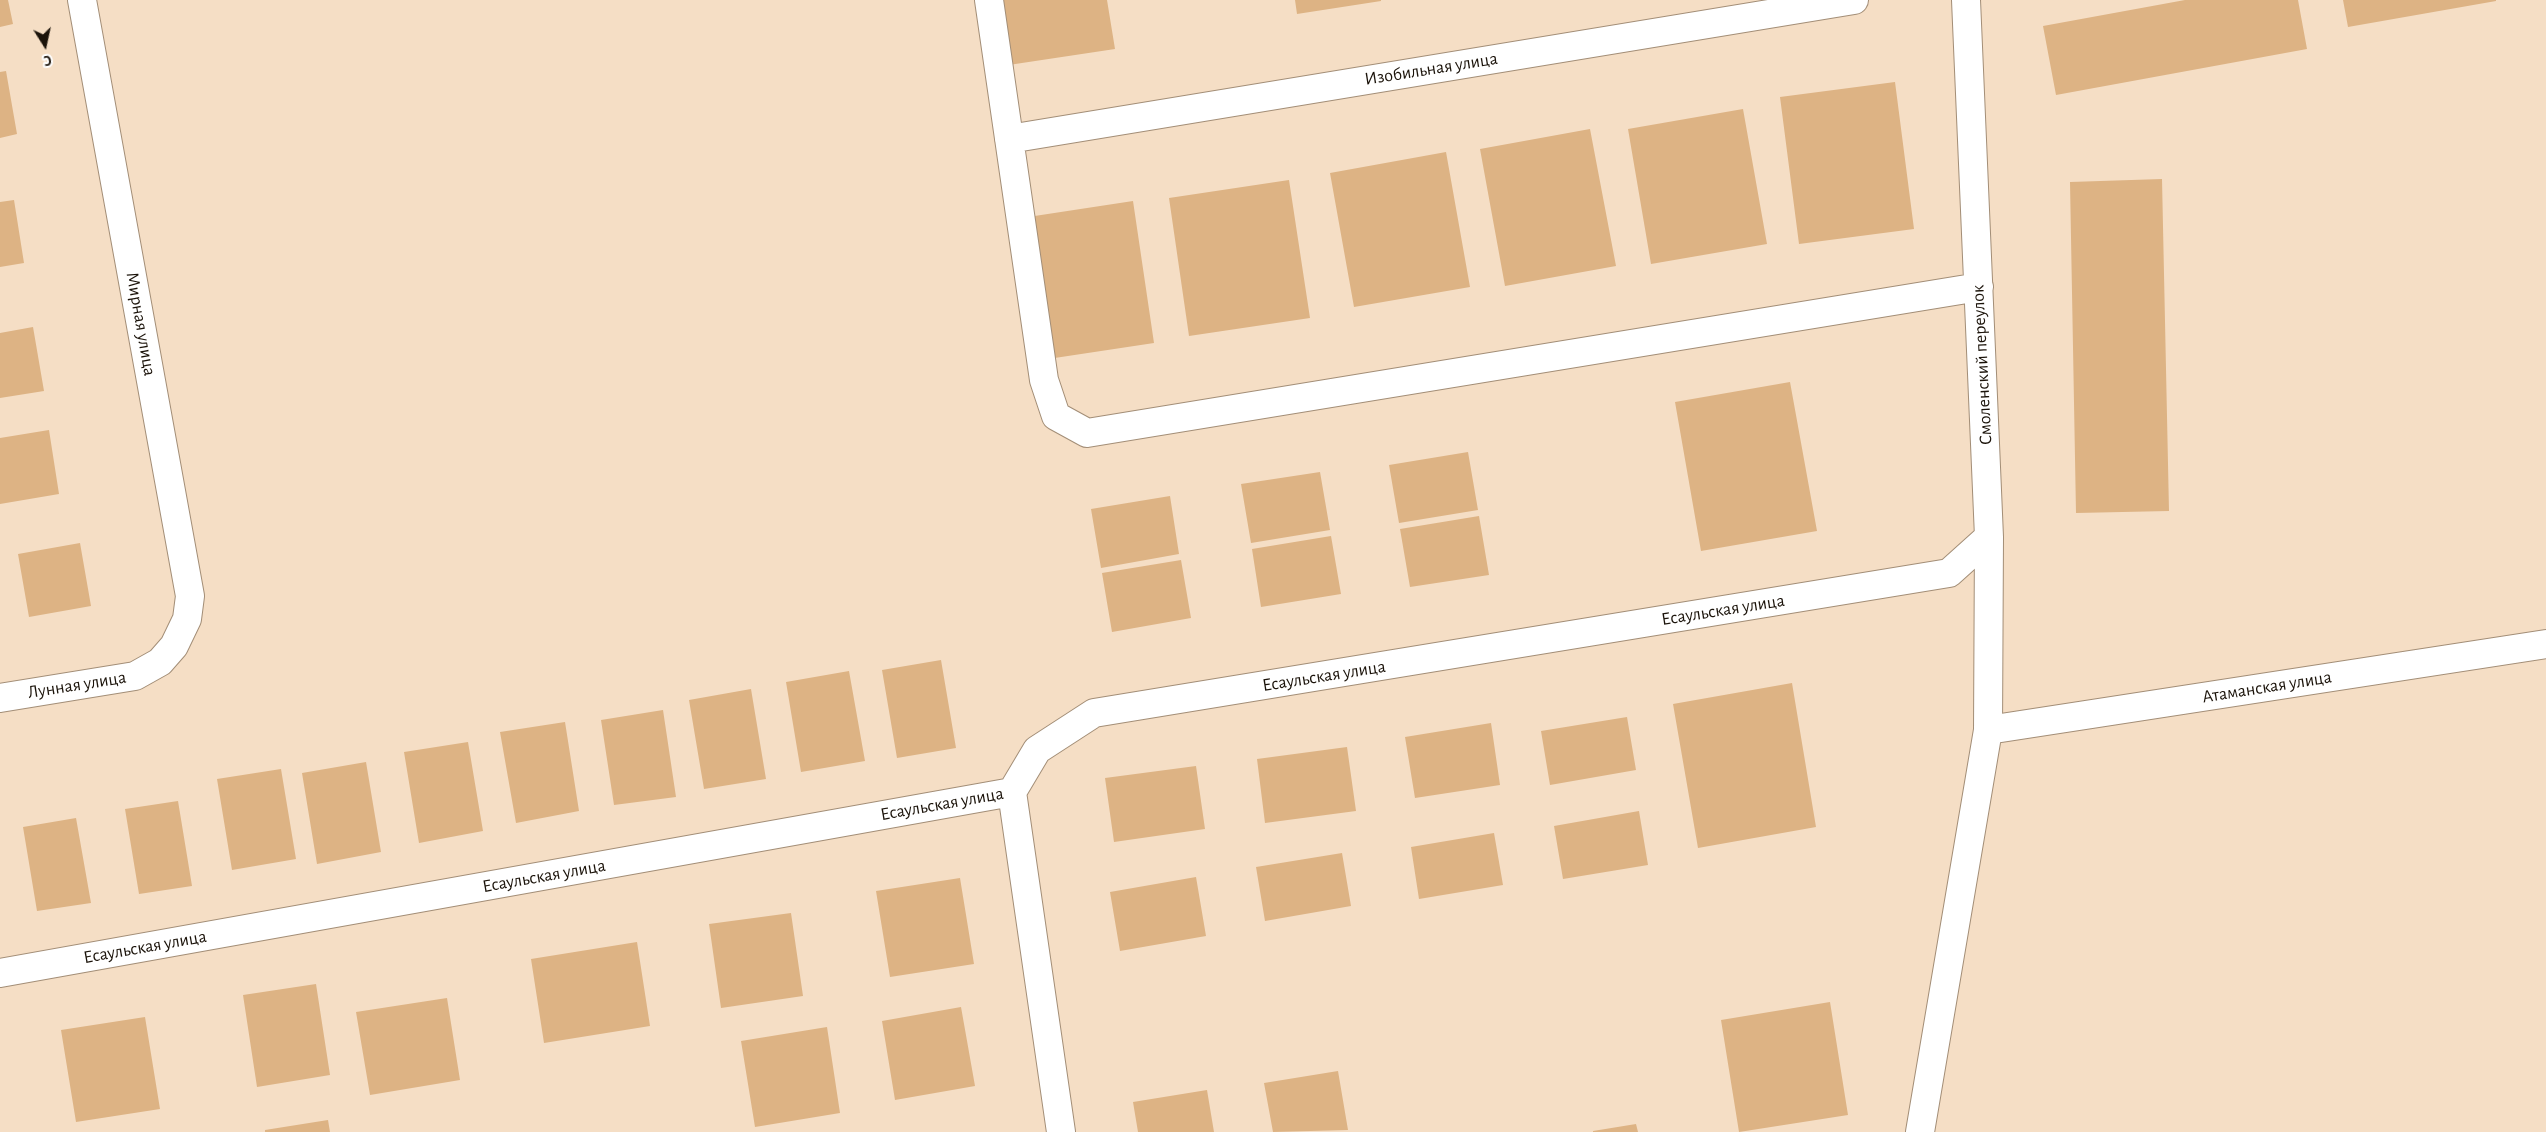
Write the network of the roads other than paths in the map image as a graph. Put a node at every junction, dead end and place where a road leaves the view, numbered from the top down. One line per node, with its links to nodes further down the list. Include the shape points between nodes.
1 (82, 0): 9 (street, Мирная улица, via 190,596 187,619)
2 (989, 0): 5 (street)
3 (1854, 0): 5 (street, Изобильная улица)
4 (1966, 0): 6 (street, Смоленский переулок)
5 (1009, 139): 6 (street, via 1044,380 1056,416 1088,433)
6 (1978, 287): 7 (street, Смоленский переулок)
7 (1990, 537): 11 (street, Смоленский переулок); 12 (street, Есаульская улица, via 1949,573 1094,713 1037,750)
8 (2546, 644): 11 (street, Атаманская улица)
9 (174, 646): 10 (street, Лунная улица, via 160,662 135,676)
10 (0, 698)
11 (1988, 730): 15 (street, Смоленский переулок)
12 (1012, 792): 13 (street, Есаульская улица); 14 (street)
13 (0, 973)
14 (1060, 1132)
15 (1920, 1132)

